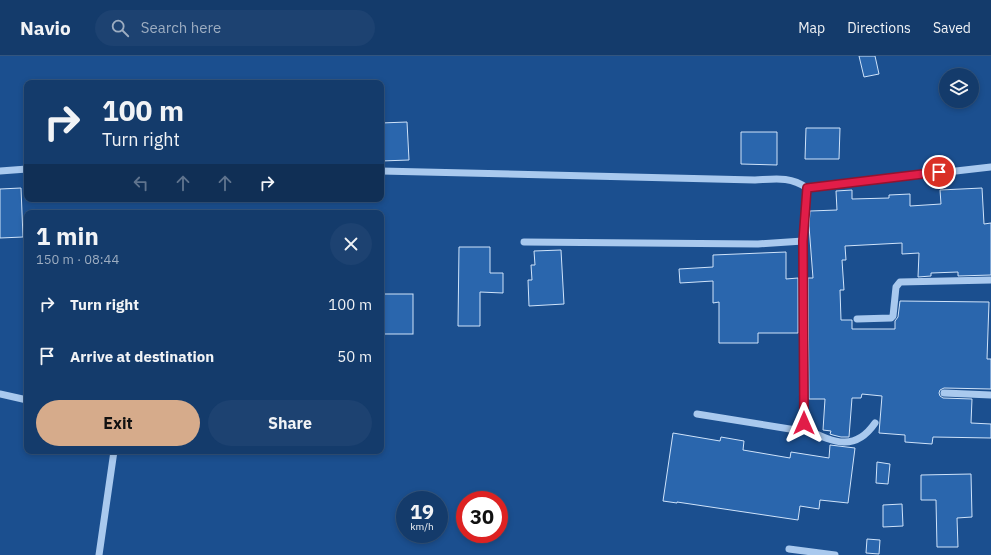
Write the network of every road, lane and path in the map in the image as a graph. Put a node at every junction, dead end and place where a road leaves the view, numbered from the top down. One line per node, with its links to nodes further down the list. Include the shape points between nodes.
1 (991, 167): 5 (street)
2 (24, 169): 3 (street)
3 (0, 170)
4 (384, 171): 5 (street, via 787,179)
5 (807, 188): 6 (street)
6 (803, 241): 7 (street, via 758,244); 16 (street, via 804,423)
7 (524, 242)
8 (991, 280): 9 (street, via 900,282 896,287 891,318)
9 (857, 319)
10 (944, 393): 12 (street)
11 (0, 394): 13 (street)
12 (991, 394)
13 (24, 399)
14 (697, 414): 16 (street, via 796,430)
15 (875, 423): 16 (street, via 864,437 842,443 833,442)
16 (801, 427)
17 (114, 454): 19 (street)
18 (789, 550): 20 (street)
19 (99, 555)
20 (836, 555)

